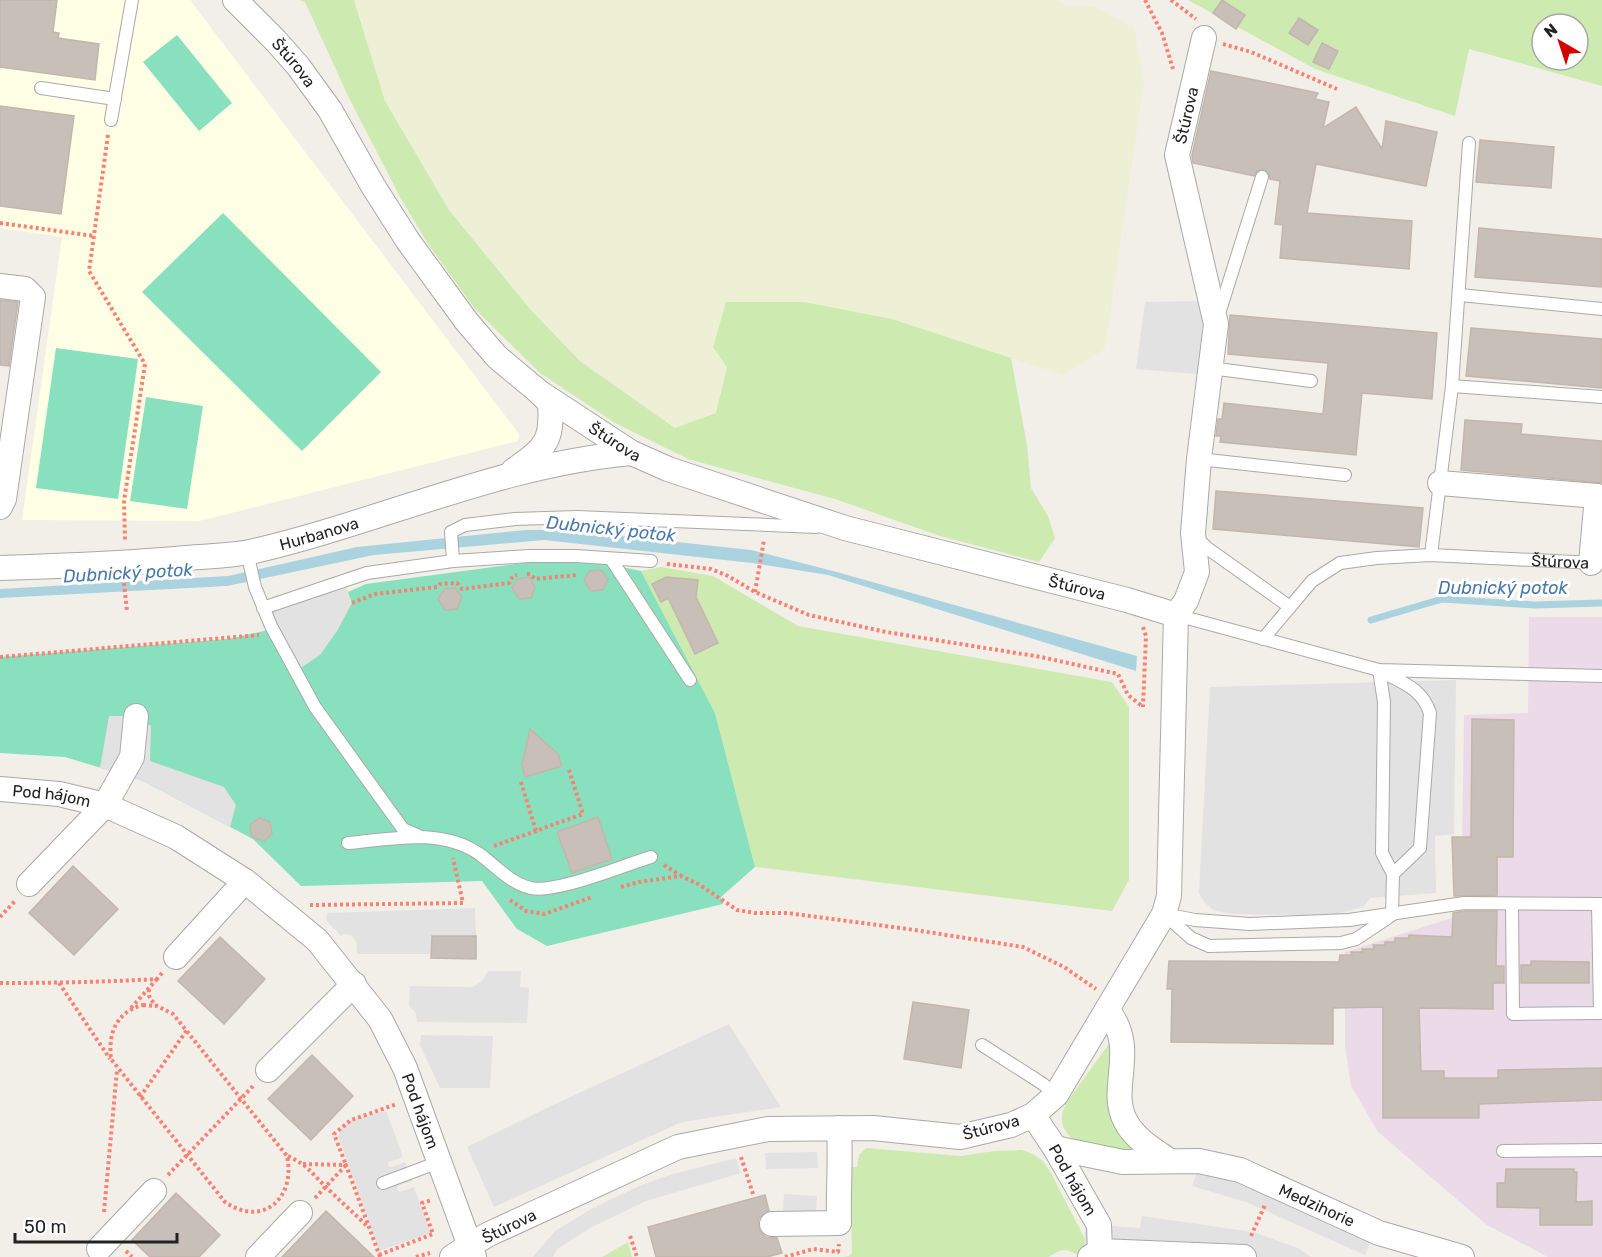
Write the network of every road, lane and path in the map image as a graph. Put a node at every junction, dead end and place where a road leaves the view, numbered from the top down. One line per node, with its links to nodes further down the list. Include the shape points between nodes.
1 (132, 0): 8 (lane)
2 (235, 0): 22 (street, Štúrova, via 276,41 330,110 408,241 467,322 497,357)
3 (1145, 0): 9 (path, via 1162,33)
4 (1171, 0): 5 (path, via 1196,19)
5 (1204, 38): 7 (path, via 1251,52); 9 (street, Štúrova)
6 (41, 88): 8 (lane)
7 (1336, 88)
8 (115, 99): 10 (lane)
9 (1187, 109): 18 (street, Štúrova, via 1177,156)
10 (111, 120): 14 (path)
11 (1469, 143): 16 (lane)
12 (1262, 177): 18 (lane)
13 (0, 223): 14 (path)
14 (94, 236): 32 (path, via 89,271 145,363 124,501)
15 (0, 286): 29 (street, via 25,289 33,297)
16 (1460, 295): 17 (lane); 21 (lane)
17 (1602, 309)
18 (1216, 324): 19 (street, Štúrova)
19 (1209, 368): 20 (lane); 25 (street, Štúrova)
20 (1311, 381)
21 (1452, 386): 23 (lane); 28 (lane)
22 (539, 392): 24 (street, Štúrova); 27 (street, via 550,403 549,437 535,455)
23 (1602, 397)
24 (632, 453): 27 (street, Hurbanova); 30 (street, Štúrova)
25 (1199, 459): 26 (lane); 31 (street, Štúrova)
26 (1346, 475)
27 (506, 476): 37 (street, Hurbanova)
28 (1440, 483): 34 (lane); 40 (street, via 1598,496)
29 (0, 507)
30 (844, 528): 38 (lane, via 577,517 515,519 465,525 451,532); 48 (street, Štúrova)
31 (1193, 534): 45 (lane); 48 (street, Štúrova, via 1197,572)
32 (124, 545)
33 (763, 549): 43 (path)
34 (1431, 555): 40 (lane, Štúrova); 45 (lane, Štúrova, via 1340,563 1312,581)
35 (590, 557): 36 (lane); 38 (lane); 44 (path, via 584,574 535,579 530,574 513,576 509,583 462,589 457,583 440,584 375,594)
36 (611, 559): 39 (lane); 54 (lane)
37 (249, 560): 41 (street, Hurbanova); 46 (lane)
38 (453, 560): 46 (lane, via 367,573)
39 (651, 561): 43 (path, via 711,569)
40 (1597, 563)
41 (0, 568)
42 (124, 579): 47 (path)
43 (755, 592): 55 (path, via 809,615 1118,674 1128,695)
44 (352, 603)
45 (1290, 607): 50 (lane, Štúrova)
46 (263, 608): 49 (lane)
47 (127, 611)
48 (1176, 615): 50 (lane, Štúrova); 76 (street, Štúrova, via 1169,896)
49 (275, 634): 51 (path); 62 (lane, via 315,707 403,830)
50 (1263, 639): 52 (lane, Štúrova)
51 (0, 657)
52 (1379, 670): 53 (lane, Štúrova); 67 (lane, via 1384,702 1382,853); 67 (lane, via 1408,684 1426,700 1430,713 1420,848)
53 (1602, 676)
54 (690, 680)
55 (1143, 707)
56 (136, 716): 60 (street, via 132,757)
57 (568, 767): 61 (path, via 583,814)
58 (521, 782): 61 (path)
59 (0, 789): 60 (street, Pod hájom, via 59,794)
60 (105, 806): 68 (street, Pod hájom, via 176,837); 69 (street, Pod hájom)
61 (536, 831): 65 (path)
62 (420, 836): 63 (lane); 64 (lane)
63 (449, 839): 65 (lane); 75 (path, via 463,903 301,905)
64 (348, 843)
65 (477, 852): 66 (lane, via 519,883 552,889)
66 (651, 857)
67 (1393, 874): 77 (lane)
68 (245, 881): 78 (street); 82 (street, Pod hájom, via 317,940)
69 (29, 885)
70 (617, 888): 84 (path, via 681,876 737,910 787,913 1023,947 1064,967)
71 (597, 895): 72 (path, via 544,914 526,911)
72 (505, 896)
73 (1512, 904): 74 (lane); 77 (lane, via 1464,903); 87 (lane, via 1513,1014)
74 (1600, 904): 87 (lane)
75 (309, 912)
76 (1164, 914): 77 (lane, via 1250,924); 77 (lane, via 1191,938 1209,946 1341,944 1356,939); 84 (street, Štúrova)
77 (1392, 915)
78 (176, 957): 79 (path)
79 (157, 979): 81 (path); 83 (path)
80 (0, 981): 81 (path)
81 (59, 983): 90 (path)
82 (354, 984): 92 (street); 95 (street, Pod hájom, via 380,1019)
83 (149, 988): 85 (path, via 148,995); 86 (path)
84 (1103, 1001): 93 (street, Štúrova); 105 (street, via 1121,1033 1120,1101 1125,1120 1144,1143)
85 (157, 1006): 86 (path, via 143,1005); 88 (path, via 173,1014)
86 (126, 1012): 90 (path, via 110,1036)
87 (1601, 1013)
88 (187, 1030): 94 (path); 96 (path)
89 (982, 1045): 93 (lane)
90 (111, 1059): 91 (path)
91 (117, 1069): 94 (path); 119 (path)
92 (268, 1070): 96 (path)
93 (1056, 1095): 97 (street, Štúrova)
94 (140, 1097): 103 (path)
95 (416, 1097): 106 (street, Pod hájom); 108 (path, via 351,1120 334,1134)
96 (241, 1098): 103 (path); 104 (path)
97 (1033, 1115): 98 (street, Štúrova, via 1011,1125 960,1137); 99 (street, Pod hájom)
98 (838, 1128): 115 (street, via 839,1223); 120 (street, Štúrova, via 768,1129 678,1147)
99 (1055, 1148): 105 (street, Medzihorie, via 1124,1162); 121 (street, Pod hájom, via 1099,1225)
100 (739, 1150): 113 (path)
101 (1602, 1150): 102 (lane)
102 (1503, 1151)
103 (187, 1155): 104 (path, via 225,1202 253,1212 269,1208 286,1190 290,1170); 112 (path)
104 (287, 1156): 107 (path)
105 (1170, 1161): 110 (street, Medzihorie, via 1199,1161 1240,1170)
106 (439, 1162): 109 (lane); 120 (street, Pod hájom)
107 (303, 1164): 108 (path); 111 (path)
108 (346, 1165): 111 (path); 116 (path)
109 (383, 1183)
110 (1274, 1185): 126 (path); 127 (street, Medzihorie, via 1379,1233)
111 (325, 1187): 116 (path)
112 (154, 1191): 119 (street)
113 (753, 1194)
114 (300, 1213): 123 (street)
115 (772, 1224)
116 (367, 1226): 122 (path)
117 (630, 1236): 125 (path)
118 (414, 1242): 122 (path)
119 (101, 1250)
120 (458, 1252): 124 (path)
121 (1095, 1254): 126 (street, Pod hájom)
122 (379, 1256)
123 (258, 1257)
124 (416, 1257)
125 (637, 1257)
126 (1243, 1257)
127 (1462, 1257)

